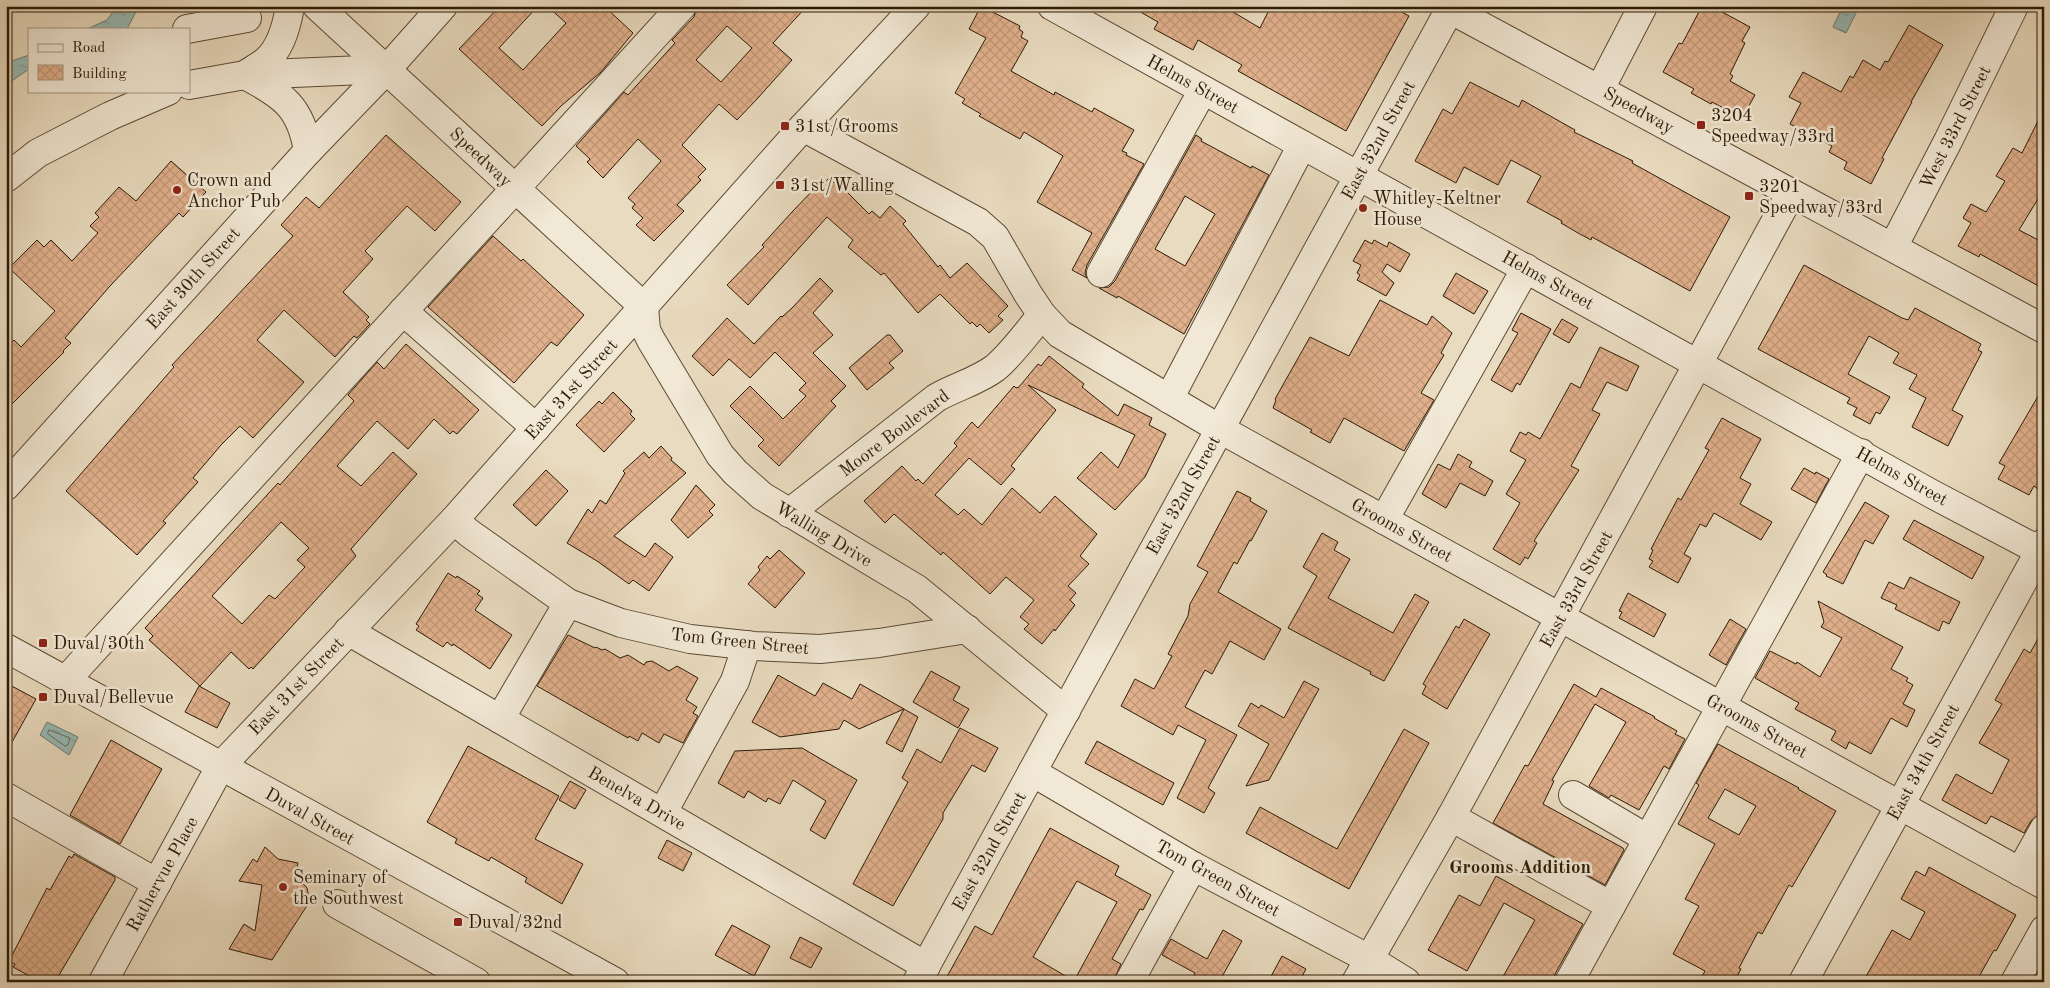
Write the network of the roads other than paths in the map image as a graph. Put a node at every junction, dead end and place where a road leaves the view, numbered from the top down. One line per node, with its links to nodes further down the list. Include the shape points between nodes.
1 (290, 6): 13 (street, via 286,29 276,48 266,61)
2 (317, 6): 12 (street, Speedway)
3 (443, 6): 12 (street, East 30th Street)
4 (682, 6): 23 (street)
5 (916, 6): 18 (street, East 31st Street)
6 (1052, 6): 16 (street, Helms Street)
7 (1643, 6): 15 (street)
8 (2014, 6): 25 (street, West 33rd Street)
9 (1447, 8): 15 (street, Speedway); 21 (street, East 32nd Street)
10 (247, 18): 11 (street)
11 (190, 29)
12 (386, 69): 13 (street); 20 (street, East 30th Street); 23 (street, Speedway)
13 (245, 75): 14 (street); 20 (street, via 275,90 293,110 305,131)
14 (190, 85)
15 (1600, 89): 24 (street, Speedway)
16 (1203, 90): 19 (street, Helms Street); 27 (street)
17 (166, 92): 22 (street, via 38,153)
18 (804, 127): 28 (street, East 31st Street); 30 (street, Grooms Street, via 978,222 995,237)
19 (1302, 144): 21 (street, Helms Street); 33 (street)
20 (308, 151): 37 (street, East 30th Street)
21 (1359, 176): 26 (street, Helms Street); 35 (street, East 32nd Street)
22 (6, 178)
23 (514, 188): 28 (street, Speedway); 29 (street)
24 (1791, 193): 25 (street, Speedway); 32 (street, East 33rd Street)
25 (1893, 247): 31 (street, Speedway)
26 (1526, 268): 32 (street, Helms Street); 40 (street)
27 (1101, 273)
28 (644, 307): 34 (street, East 31st Street); 38 (street, Walling Drive, via 646,330 720,455 762,496)
29 (403, 311): 34 (street); 48 (street)
30 (1042, 315): 33 (street, Grooms Street, via 1060,334); 38 (street, Moore Boulevard, via 994,369 936,398)
31 (2044, 329)
32 (1699, 364): 36 (street, Helms Street); 43 (street, East 33rd Street)
33 (1169, 399): 35 (street, Grooms Street)
34 (536, 428): 39 (street, East 31st Street)
35 (1220, 429): 40 (street, Grooms Street); 50 (street, East 32nd Street)
36 (1861, 454): 41 (street, Helms Street); 49 (street)
37 (6, 486)
38 (789, 513): 44 (street, Walling Drive, via 917,589)
39 (454, 520): 42 (street, Tom Green Street); 45 (street, East 31st Street)
40 (1384, 520): 43 (street, Grooms Street)
41 (2042, 548): 56 (street, East 34th Street)
42 (568, 603): 46 (street, Tom Green Street, via 621,623 690,639); 51 (street)
43 (1560, 618): 49 (street, Grooms Street); 58 (street, East 33rd Street)
44 (967, 629): 46 (street, Tom Green Street, via 879,644 820,649); 50 (street, Walling Drive)
45 (348, 631): 51 (street, Benelva Drive); 52 (street, East 31st Street)
46 (747, 645): 57 (street, via 736,682)
47 (6, 648): 48 (street, Duval Street)
48 (66, 680): 52 (street, Duval Street)
49 (1721, 706): 56 (street, Grooms Street); 60 (street)
50 (1066, 711): 53 (street, East 32nd Street)
51 (500, 719): 57 (street, Benelva Drive)
52 (220, 766): 63 (street, Rathervue Place); 70 (street, Duval Street)
53 (1032, 772): 61 (street, Tom Green Street); 69 (street, East 32nd Street)
54 (1573, 796): 60 (street)
55 (6, 797): 63 (street)
56 (1900, 805): 62 (street, Grooms Street); 76 (street, East 34th Street)
57 (663, 812): 69 (street, Benelva Drive)
58 (1451, 817): 66 (street); 68 (street, East 33rd Street)
59 (2044, 829): 62 (street)
60 (1648, 839): 66 (street)
61 (1192, 866): 68 (street, Tom Green Street); 73 (street)
62 (2020, 872): 64 (street, Grooms Street)
63 (157, 883): 71 (street, Rathervue Place)
64 (2044, 885)
65 (337, 904): 72 (street)
66 (1611, 906): 75 (street)
67 (2044, 930): 77 (street)
68 (1362, 971): 74 (street, Tom Green Street)
69 (921, 974)
70 (610, 981)
71 (103, 982)
72 (476, 982)
73 (1129, 982)
74 (1406, 982)
75 (1569, 982)
76 (1803, 982)
77 (2015, 982)

